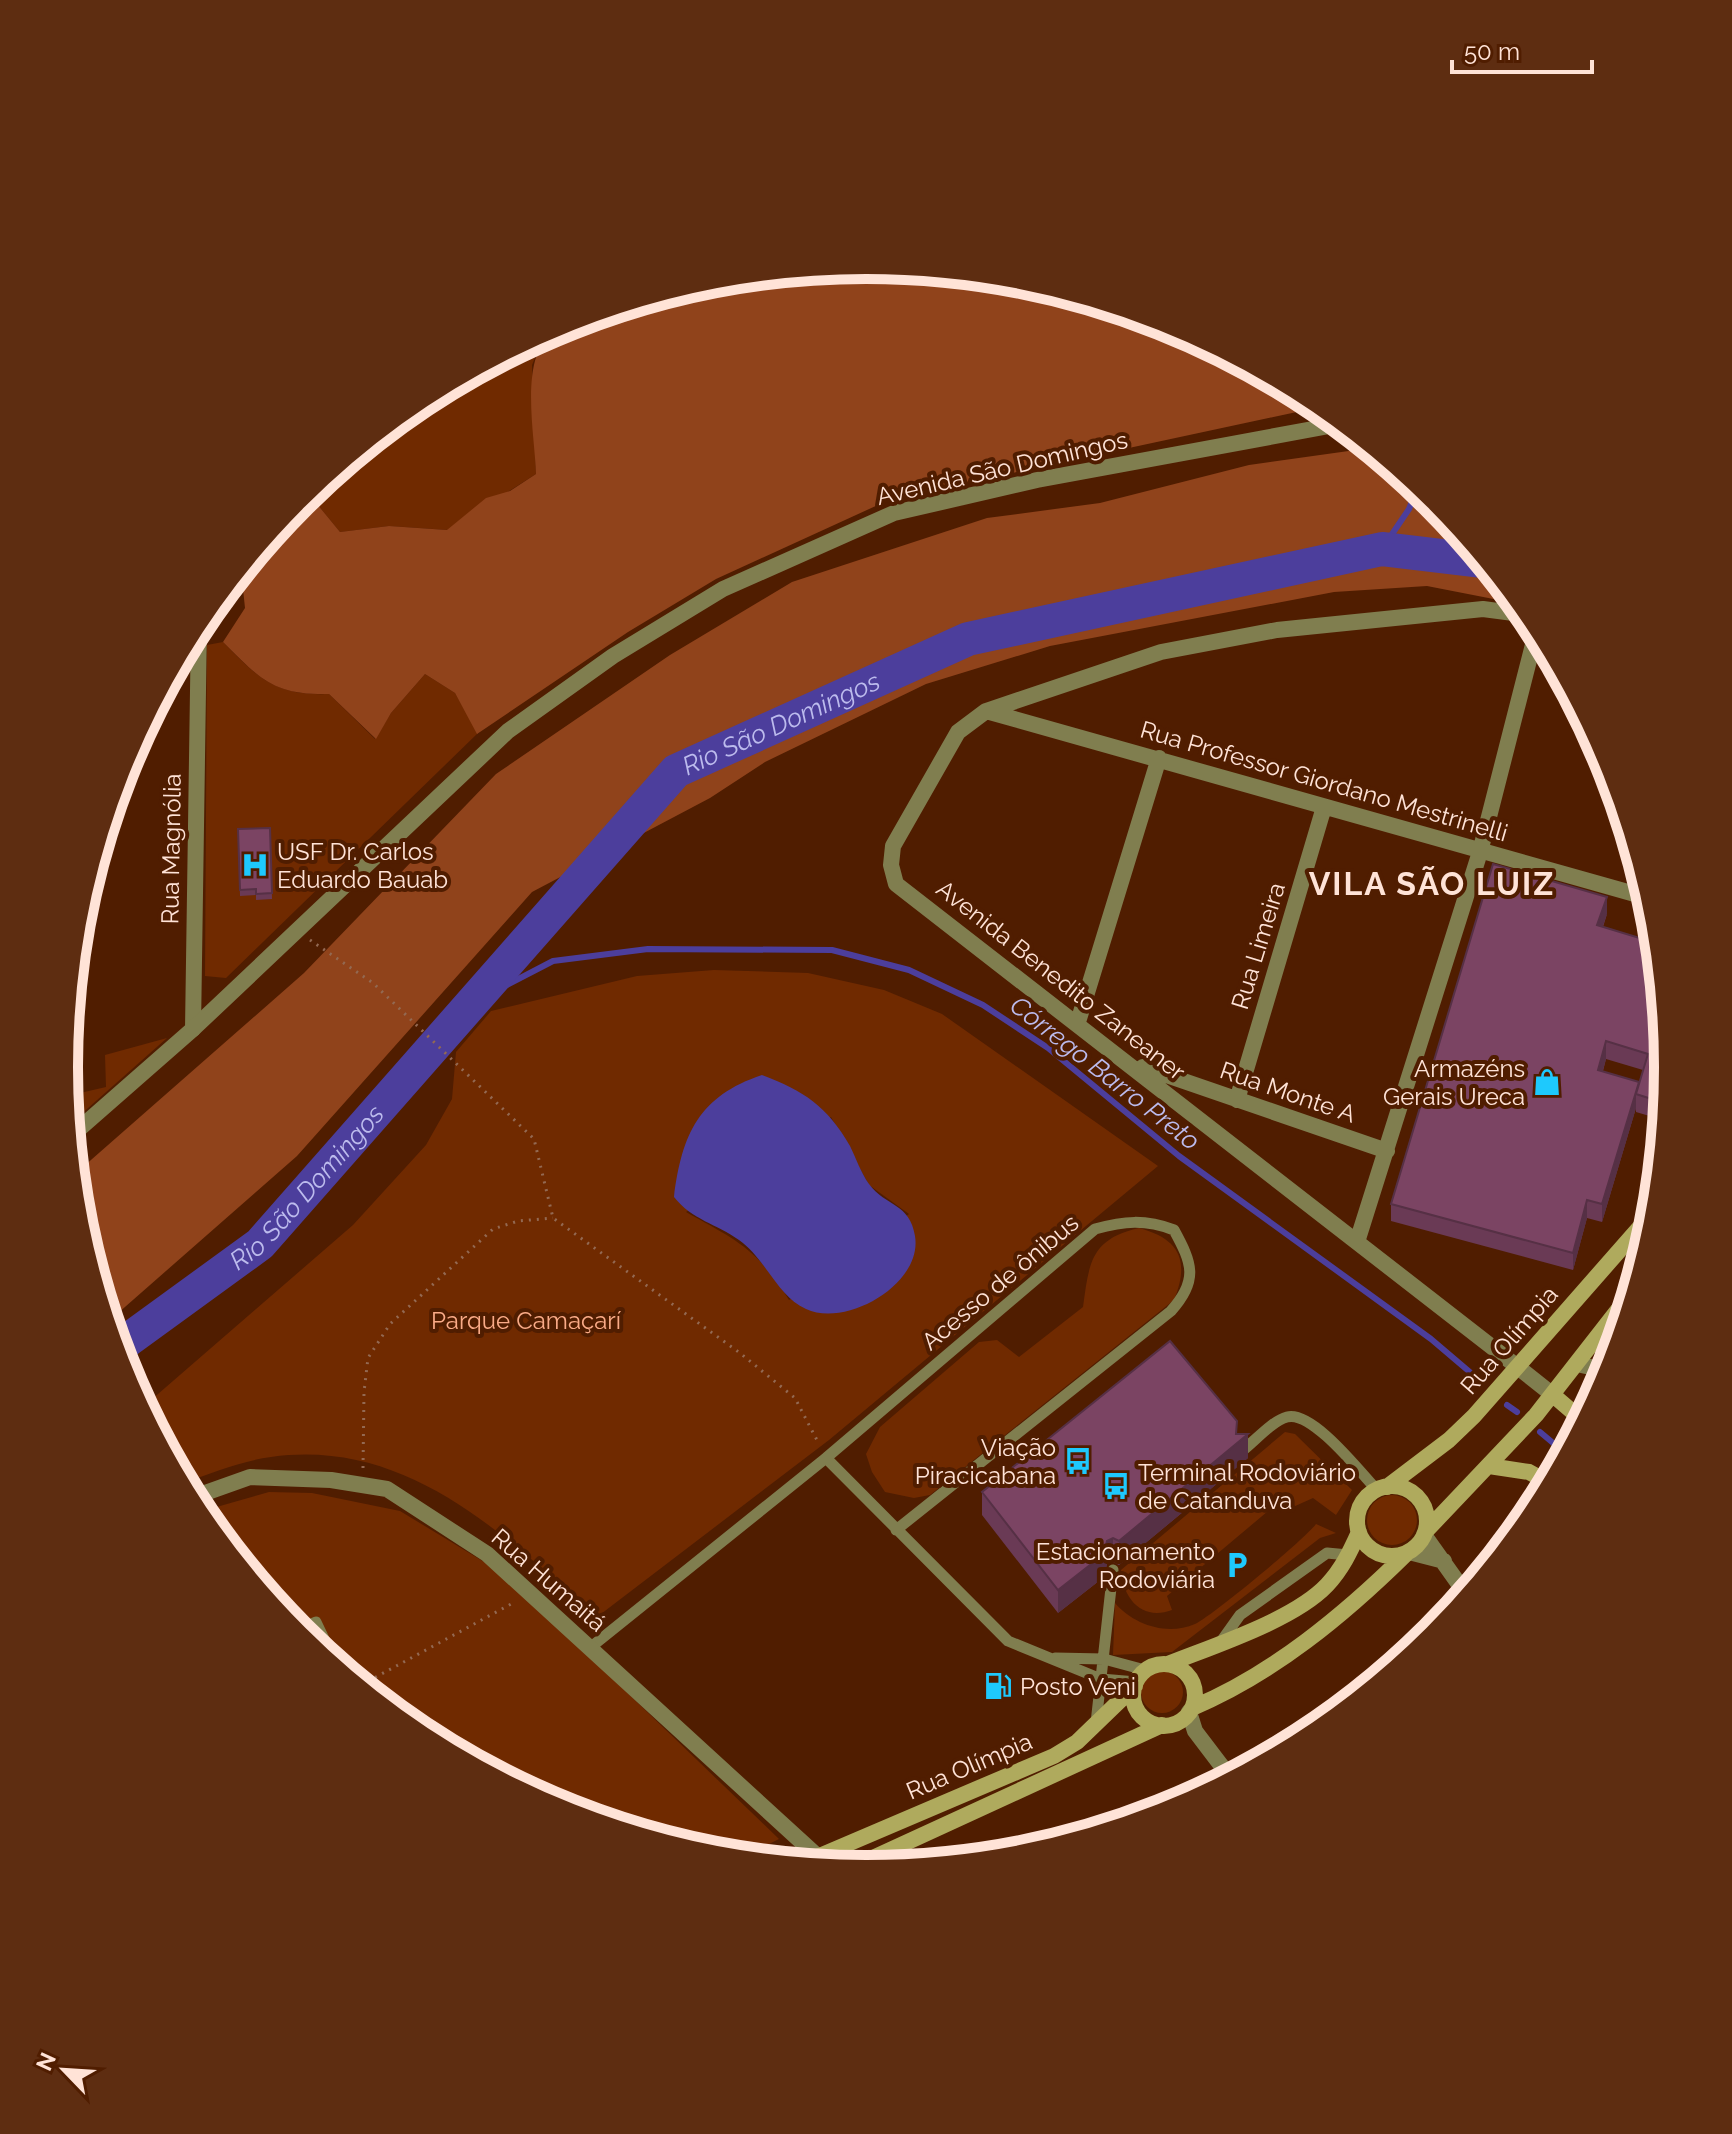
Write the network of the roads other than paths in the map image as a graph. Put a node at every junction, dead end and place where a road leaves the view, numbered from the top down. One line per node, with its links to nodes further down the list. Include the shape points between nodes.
1 (1325, 427): 11 (street, Avenida São Domingos, via 1037,480 894,513 723,589 613,656 508,731)
2 (1509, 612): 5 (street, via 1483,609 1277,630 1161,652)
3 (1532, 647): 8 (street)
4 (199, 649): 11 (street, Rua Magnólia)
5 (986, 711): 6 (street, Rua Professor Giordano Mestrinelli); 10 (street, Avenida Benedito Zaneaner, via 958,732 893,846 896,884)
6 (1159, 758): 7 (street, Rua Professor Giordano Mestrinelli); 10 (street)
7 (1324, 807): 8 (street, Rua Professor Giordano Mestrinelli); 13 (street, Rua Limeira)
8 (1480, 852): 9 (street, Rua Professor Giordano Mestrinelli); 15 (street)
9 (1634, 890)
10 (1078, 1022): 12 (street, Avenida Benedito Zaneaner)
11 (193, 1029): 14 (street, Avenida São Domingos)
12 (1129, 1062): 13 (street, Rua Monte A); 17 (street, Avenida Benedito Zaneaner)
13 (1237, 1100): 15 (street, Rua Monte A)
14 (81, 1127)
15 (1387, 1151): 17 (street)
16 (1637, 1231): 20 (main road, Rua Olímpia)
17 (1357, 1242): 20 (street, Avenida Benedito Zaneaner)
18 (1613, 1317): 19 (main road)
19 (1577, 1364): 21 (street); 22 (main road)
20 (1519, 1368): 22 (street, Avenida Benedito Zaneaner); 28 (main road, Rua Olímpia, via 1449,1440)
21 (1594, 1368)
22 (1553, 1395): 23 (main road); 26 (main road)
23 (1574, 1413)
24 (1242, 1451): 28 (lane, via 1283,1418 1297,1415)
25 (826, 1458): 30 (lane); 30 (lane, Acesso de ônibus, via 1095,1229 1150,1221 1174,1230 1190,1260 1188,1293); 41 (lane, Acesso de ônibus)
26 (1489, 1466): 27 (main road, via 1516,1468); 32 (main road)
27 (1538, 1478)
28 (1382, 1488): 31 (main road, via 1361,1505); 32 (main road, via 1397,1486 1415,1494 1425,1511)
29 (204, 1493): 41 (street, Rua Humaitá, via 250,1477 387,1489 487,1554)
30 (896, 1530): 42 (lane, via 1008,1641)
31 (1359, 1532): 33 (main road, via 1378,1553); 34 (main road)
32 (1425, 1533): 33 (main road); 35 (street)
33 (1407, 1553): 35 (street); 47 (main road, Rua Olímpia, via 1351,1608)
34 (1348, 1555): 40 (main road, via 1313,1597); 40 (lane, via 1327,1553 1240,1615)
35 (1444, 1561): 37 (street)
36 (1113, 1570): 43 (lane)
37 (1460, 1585)
38 (310, 1625): 39 (lane, via 316,1622)
39 (324, 1638)
40 (1220, 1643): 44 (main road)
41 (591, 1647): 50 (street, Rua Humaitá)
42 (1055, 1658): 43 (lane); 45 (lane)
43 (1104, 1659): 45 (lane); 46 (lane)
44 (1168, 1664): 46 (main road); 47 (main road, via 1179,1667 1194,1685)
45 (1101, 1679): 46 (lane); 48 (lane)
46 (1138, 1679): 47 (main road, via 1136,1708 1152,1723); 48 (main road, Rua Olímpia)
47 (1180, 1717): 49 (street); 52 (main road, Rua Olímpia)
48 (1096, 1723): 51 (main road, Rua Olímpia, via 1054,1756)
49 (1224, 1769)
50 (807, 1852)
51 (833, 1854)
52 (881, 1854)

